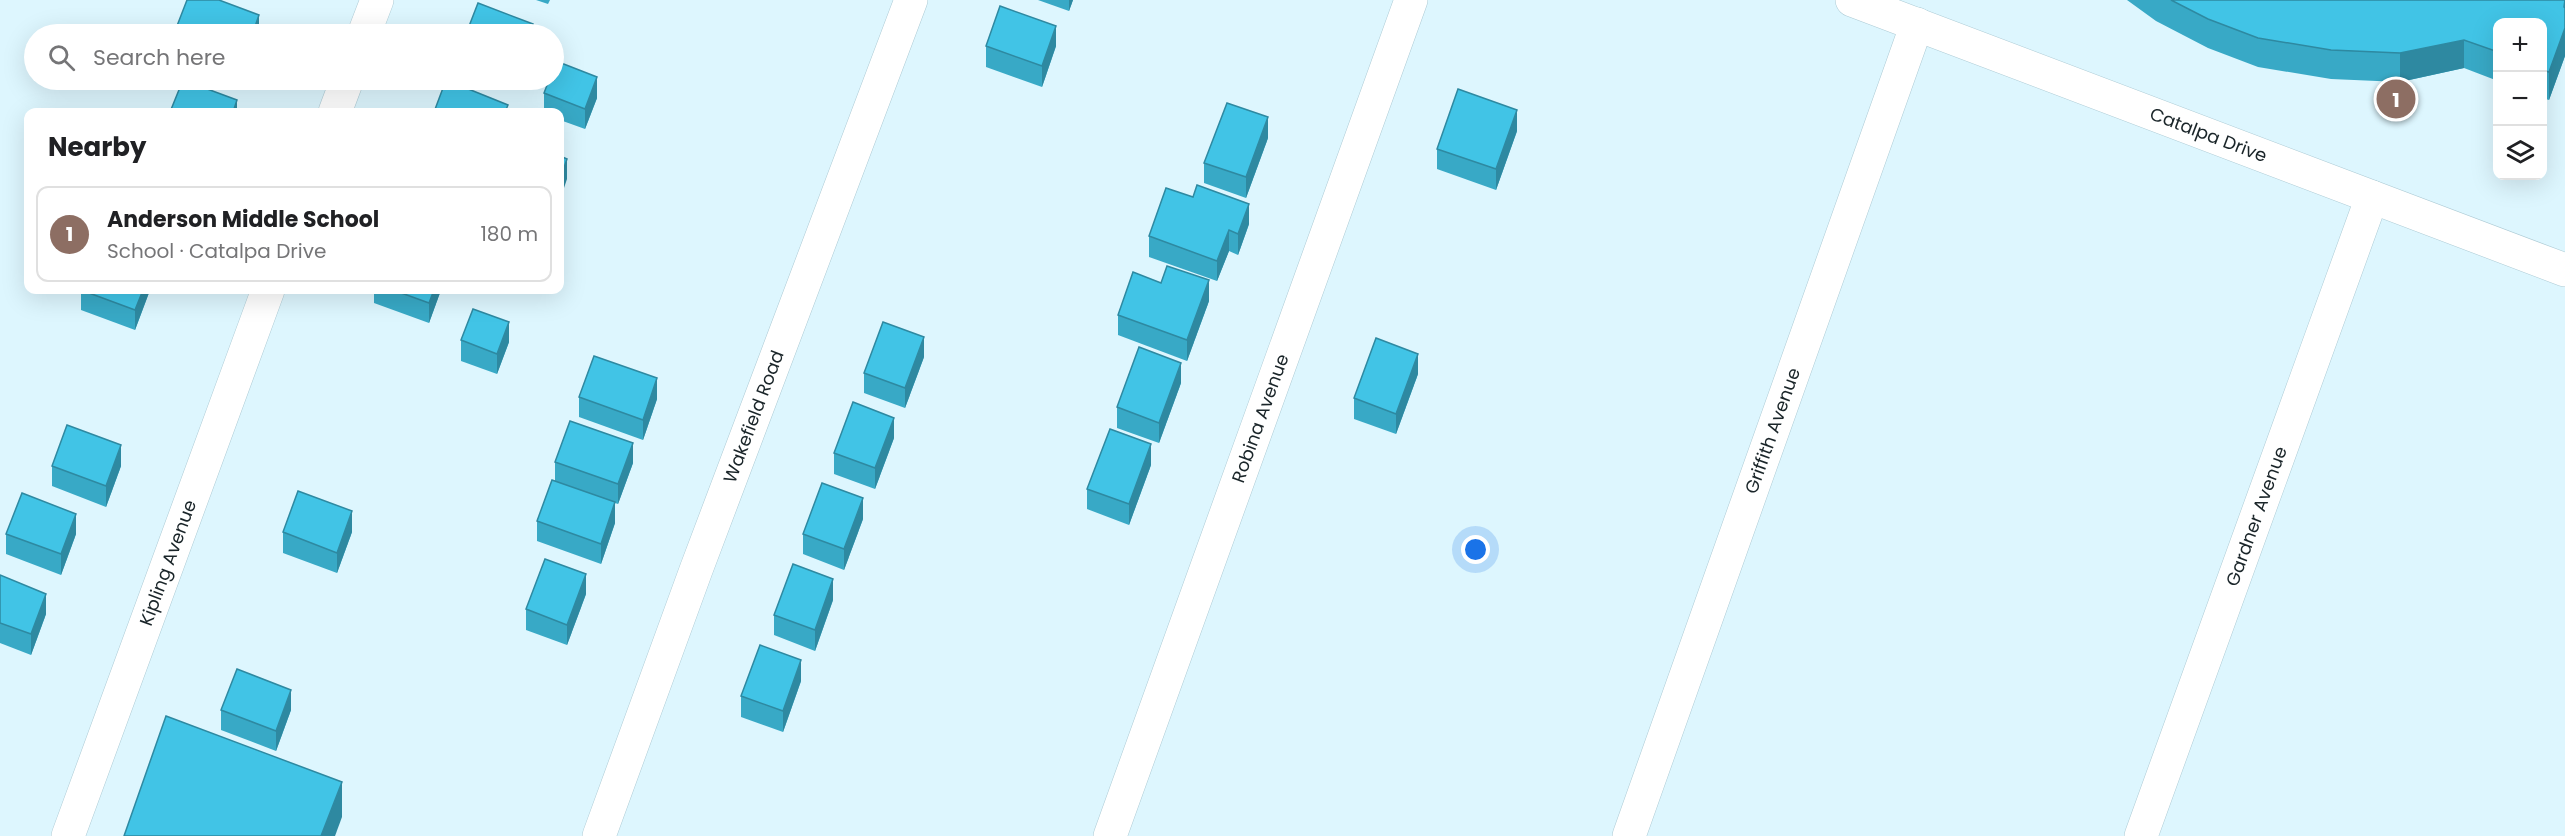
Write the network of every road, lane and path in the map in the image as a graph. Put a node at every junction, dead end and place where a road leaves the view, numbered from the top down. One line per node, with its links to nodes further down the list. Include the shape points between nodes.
1 (377, 0): 5 (street)
2 (911, 0): 13 (street, Wakefield Road)
3 (1411, 0): 14 (street, Robina Avenue)
4 (1852, 0): 6 (street, Catalpa Drive)
5 (368, 24)
6 (1917, 24): 9 (street, Catalpa Drive); 15 (street, Griffith Avenue)
7 (343, 90): 8 (street)
8 (336, 108)
9 (2372, 197): 10 (street, Catalpa Drive); 16 (street, Gardner Avenue)
10 (2565, 270)
11 (267, 294): 12 (street, Kipling Avenue)
12 (68, 836)
13 (599, 836)
14 (1110, 836)
15 (1629, 836)
16 (2141, 836)

